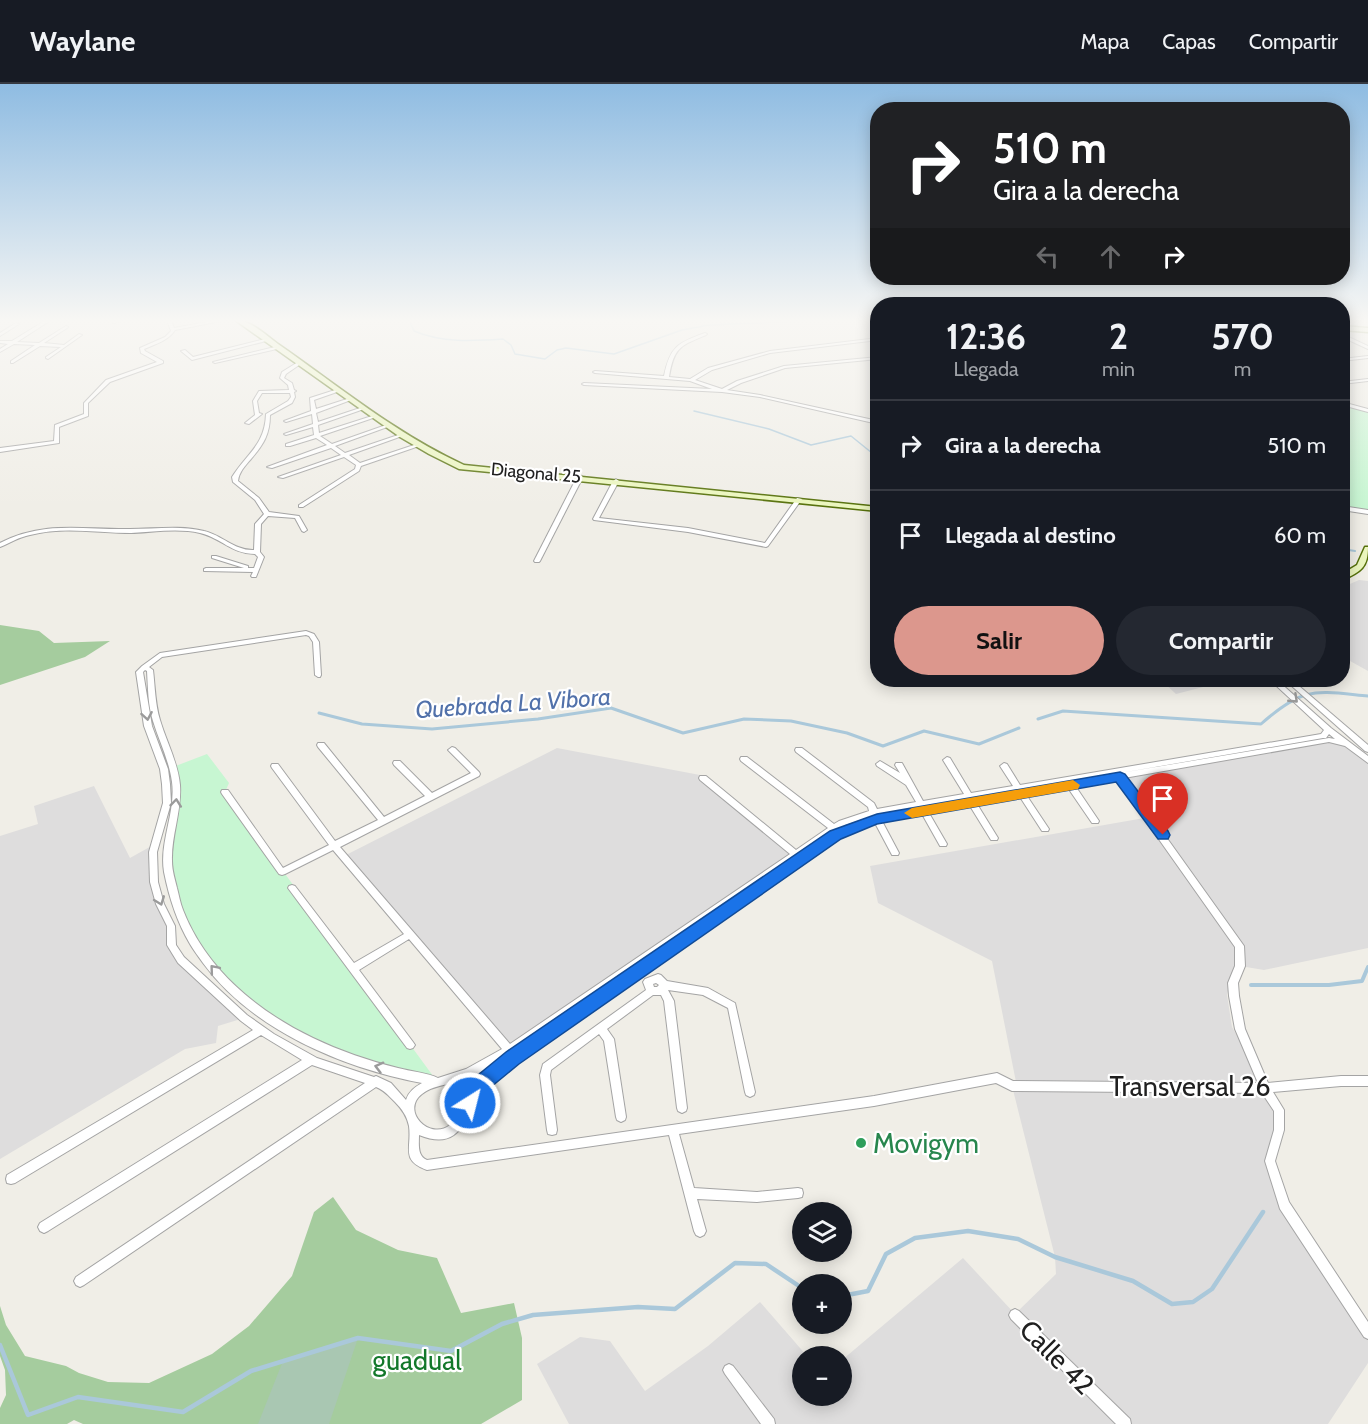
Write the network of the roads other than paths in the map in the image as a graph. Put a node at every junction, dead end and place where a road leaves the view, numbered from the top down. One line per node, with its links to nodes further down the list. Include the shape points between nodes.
1 (106, 383): 30 (street, via 86,403 86,415 57,426 57,442)
2 (286, 383): 7 (street)
3 (324, 383): 8 (street, Diagonal 25)
4 (699, 383): 9 (street)
5 (736, 383): 9 (street)
6 (584, 384): 9 (street)
7 (294, 391): 16 (street, via 261,392 255,400); 17 (street, via 290,402)
8 (335, 391): 10 (street, Diagonal 25); 15 (street, via 312,399)
9 (722, 391): 20 (street)
10 (349, 400): 13 (street, Diagonal 25); 15 (street)
11 (1368, 404): 12 (street)
12 (1350, 406): 14 (street)
13 (362, 409): 18 (street, Diagonal 25); 22 (street)
14 (1368, 411)
15 (312, 412): 19 (street); 22 (street)
16 (257, 414): 17 (street); 21 (street)
17 (268, 414): 42 (street, via 268,429 261,444 235,477)
18 (374, 417): 23 (street, Diagonal 25); 26 (street)
19 (286, 421)
20 (870, 421)
21 (247, 423)
22 (315, 424): 24 (street); 26 (street)
23 (388, 426): 25 (street, Diagonal 25); 28 (street)
24 (286, 434)
25 (403, 435): 29 (street, Diagonal 25); 31 (street)
26 (317, 436): 27 (street); 28 (street)
27 (288, 445)
28 (331, 445): 31 (street); 33 (street)
29 (419, 445): 32 (street); 35 (street, Diagonal 25, via 462,467)
30 (0, 450)
31 (345, 455): 32 (street); 34 (street)
32 (359, 465): 38 (street)
33 (270, 467)
34 (281, 477)
35 (580, 477): 36 (street, Diagonal 25); 48 (street)
36 (616, 481): 37 (street, Diagonal 25); 37 (street, via 596,519 688,530 765,545)
37 (798, 499): 39 (street, Diagonal 25)
38 (301, 506)
39 (870, 508)
40 (1350, 509): 41 (street)
41 (1368, 512)
42 (267, 514): 43 (street, via 297,517); 46 (street, via 258,524)
43 (304, 530)
44 (0, 544): 46 (street, via 17,536 58,529 177,530 202,532 231,548)
45 (1368, 551): 51 (street, via 1361,566)
46 (257, 552): 50 (street, via 261,557)
47 (214, 557): 50 (street)
48 (537, 561)
49 (206, 570): 50 (street)
50 (256, 572)
51 (1350, 574)
52 (144, 667): 53 (street, via 160,655 306,633 316,642); 84 (street, one-way to 52, via 177,801 176,781 156,717 150,670); 86 (street, one-way to 86, via 139,672 148,726 166,784 167,803)
53 (318, 675)
54 (1281, 687): 56 (street, one-way to 56)
55 (1296, 687): 59 (street)
56 (1328, 730): 57 (street); 70 (street, via 1323,736)
57 (1346, 744): 64 (street); 70 (street, via 1329,740)
58 (321, 745): 80 (street)
59 (1368, 749)
60 (452, 750): 76 (street, via 476,774)
61 (799, 750): 79 (street, via 871,805)
62 (744, 759): 82 (street)
63 (947, 760): 77 (street)
64 (1368, 760)
65 (397, 763): 76 (street)
66 (880, 764): 72 (street)
67 (899, 765): 72 (street)
68 (275, 766): 88 (street)
69 (1004, 766): 74 (street)
70 (1117, 774): 73 (street); 74 (street); 107 (street, via 1239,946 1240,966 1233,983 1240,1029)
71 (703, 778): 90 (street)
72 (910, 784): 78 (street)
73 (1071, 786): 74 (street); 81 (street)
74 (1020, 791): 77 (street); 83 (street)
75 (225, 792): 88 (street, via 282,872)
76 (430, 796): 80 (street)
77 (971, 799): 78 (street); 85 (street)
78 (923, 808): 79 (street); 87 (street)
79 (876, 815): 82 (street); 89 (street); 96 (street, via 835,835)
80 (382, 820): 88 (street)
81 (1095, 821)
82 (832, 828): 90 (street)
83 (1045, 829)
84 (170, 838): 86 (street); 92 (street, via 167,867)
85 (994, 838)
86 (155, 844): 94 (street, one-way to 94, via 154,882)
87 (943, 844)
88 (334, 845): 93 (street)
89 (895, 853)
90 (795, 854): 102 (street)
91 (292, 888): 95 (street)
92 (187, 929): 94 (street); 104 (street, one-way to 92, via 419,1079 336,1055 269,1021 225,982)
93 (409, 935): 95 (street); 102 (street)
94 (172, 936): 100 (street, via 172,945 181,960)
95 (354, 968): 101 (street)
96 (640, 971): 97 (street); 109 (street, via 513,1058 485,1081)
97 (651, 985): 98 (street); 99 (street)
98 (663, 987): 108 (street, via 705,991 732,1006); 110 (street, via 669,1001)
99 (600, 1028): 112 (street, via 609,1039); 114 (street, via 547,1067 544,1075)
100 (261, 1030): 103 (street); 116 (street)
101 (410, 1045)
102 (508, 1050): 104 (street, via 472,1071)
103 (312, 1059): 105 (street); 119 (street)
104 (441, 1080): 109 (street, via 464,1086); 111 (street, via 415,1095)
105 (376, 1081): 111 (street, via 395,1093); 121 (street)
106 (1368, 1081): 107 (street, Transversal 26)
107 (1265, 1088): 115 (street, Transversal 26, via 1012,1086 997,1078); 123 (street, via 1278,1110 1279,1130 1270,1161 1284,1205)
108 (750, 1092)
109 (470, 1103): 113 (street, via 465,1117 447,1131 425,1132)
110 (682, 1108)
111 (410, 1111): 113 (street)
112 (621, 1117)
113 (414, 1123): 115 (street, Transversal 26, via 414,1154 418,1162 427,1165)
114 (552, 1130)
115 (673, 1131): 118 (street)
116 (11, 1179)
117 (798, 1192): 118 (street, via 757,1197)
118 (690, 1193): 120 (street)
119 (44, 1227)
120 (700, 1232)
121 (80, 1281)
122 (1015, 1315): 126 (street, Calle 42)
123 (1368, 1333)
124 (729, 1370): 125 (street)
125 (769, 1424)
126 (1125, 1424)

